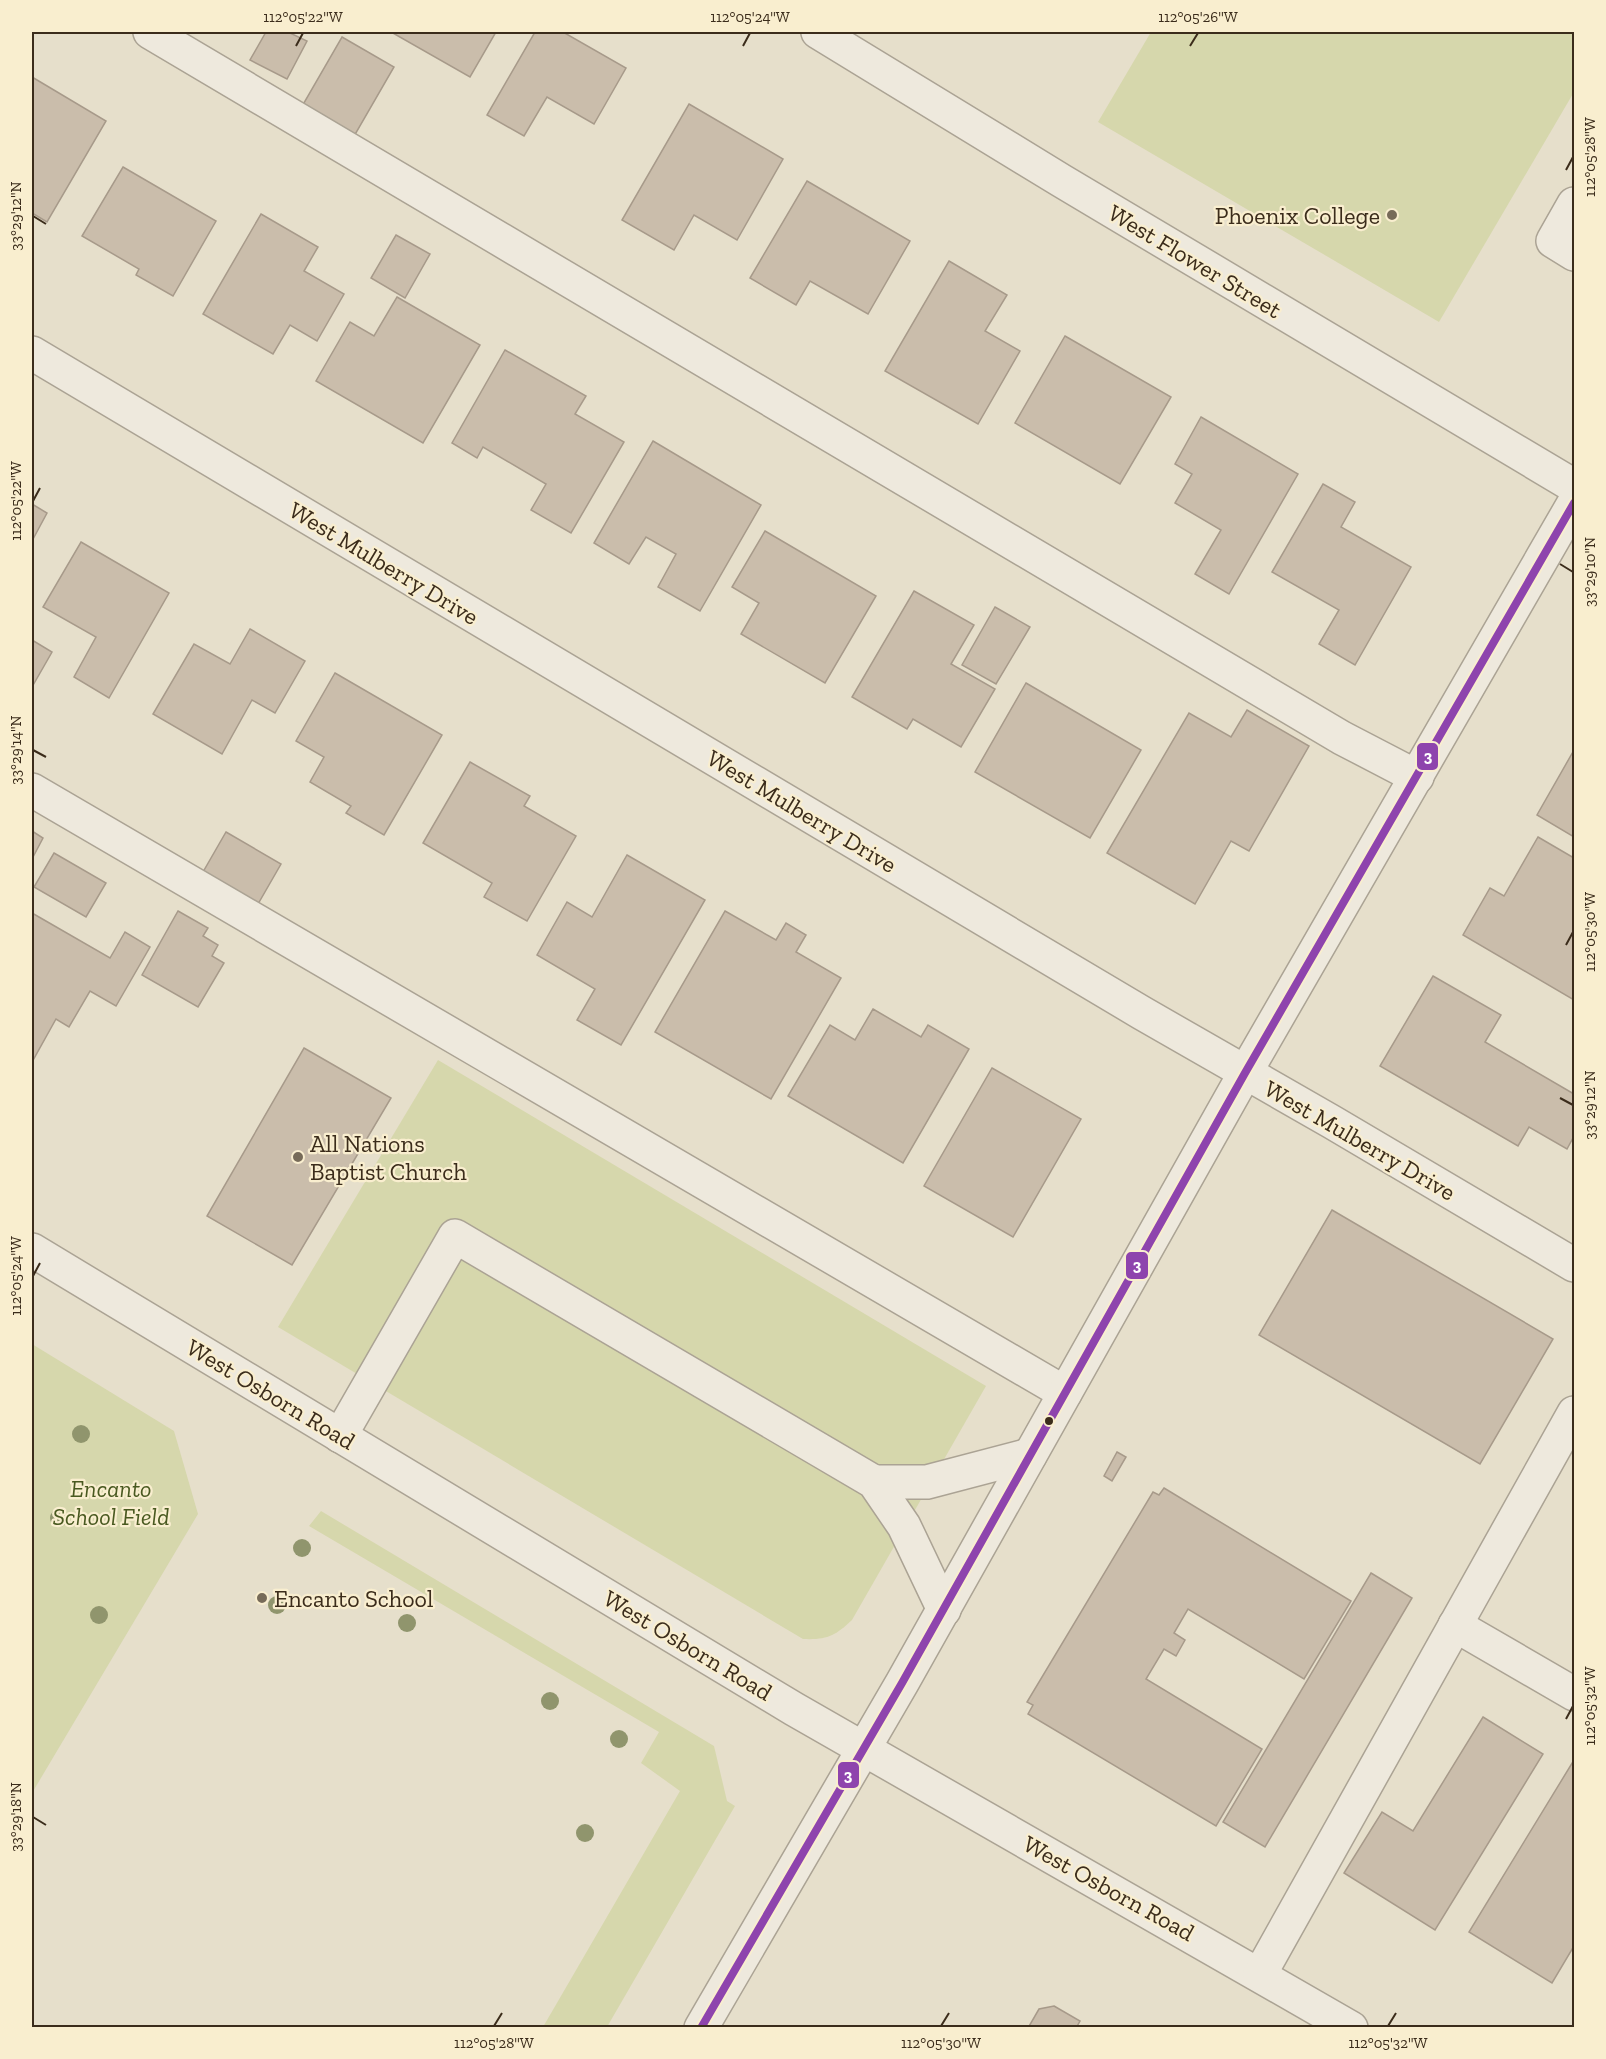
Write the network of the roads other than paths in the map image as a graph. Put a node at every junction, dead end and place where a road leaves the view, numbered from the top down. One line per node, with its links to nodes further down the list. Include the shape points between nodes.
1 (150, 32): 8 (street, via 1332,732)
2 (818, 32): 6 (street, West Flower Street)
3 (1575, 204): 4 (street, via 1553,241)
4 (1575, 254)
5 (32, 353): 10 (street, West Mulberry Drive)
6 (1575, 486)
7 (1575, 503): 8 (street)
8 (1417, 777): 10 (street)
9 (32, 790): 13 (street)
10 (1245, 1073): 12 (street, West Mulberry Drive); 13 (street)
11 (32, 1250): 15 (street, West Osborn Road)
12 (1575, 1265)
13 (1065, 1393): 16 (street)
14 (1575, 1413): 19 (street)
15 (340, 1436): 17 (street, via 455,1236); 21 (street, West Osborn Road)
16 (1030, 1455): 17 (street, via 927,1482); 18 (street)
17 (874, 1482): 18 (street, via 904,1526)
18 (944, 1610): 21 (street)
19 (1455, 1626): 20 (street); 22 (street)
20 (1575, 1694)
21 (863, 1749): 22 (street, West Osborn Road); 23 (street)
22 (1260, 1974): 24 (street, West Osborn Road)
23 (701, 2028)
24 (1351, 2028)

